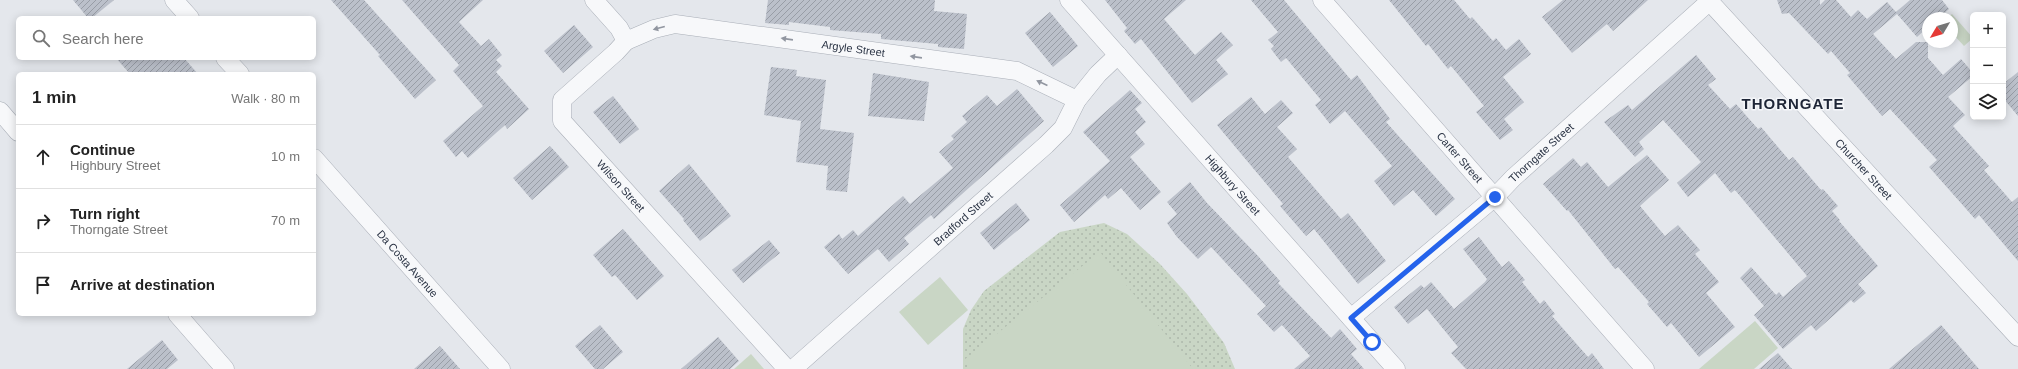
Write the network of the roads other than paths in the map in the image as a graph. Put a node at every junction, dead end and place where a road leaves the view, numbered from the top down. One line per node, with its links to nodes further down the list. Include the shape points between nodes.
1 (174, 0): 6 (street)
2 (594, 0): 7 (street, via 619,28)
3 (1069, 0): 8 (street, Highbury Street)
4 (1322, 0): 15 (street, Carter Street)
5 (1711, 1): 15 (street, Thorngate Street); 18 (street, Churcher Street)
6 (188, 16)
7 (626, 41): 11 (street, Argyle Street, one-way to 7, via 1017,71 676,24 654,29); 21 (street, Wilson Street, via 562,100 562,121)
8 (1118, 55): 11 (street, Bradford Street, via 1098,74); 17 (street, Highbury Street)
9 (227, 60): 10 (street)
10 (238, 72)
11 (1078, 100): 22 (street, Bradford Street, via 1063,128 1046,145)
12 (0, 111): 13 (street)
13 (16, 130)
14 (316, 160): 20 (street, Da Costa Avenue)
15 (1495, 197): 17 (street, Thorngate Street); 24 (street, Carter Street)
16 (179, 316): 19 (street)
17 (1351, 318): 23 (street, Highbury Street)
18 (2018, 337)
19 (225, 369)
20 (501, 369)
21 (787, 369)
22 (793, 369)
23 (1396, 369)
24 (1645, 369)

